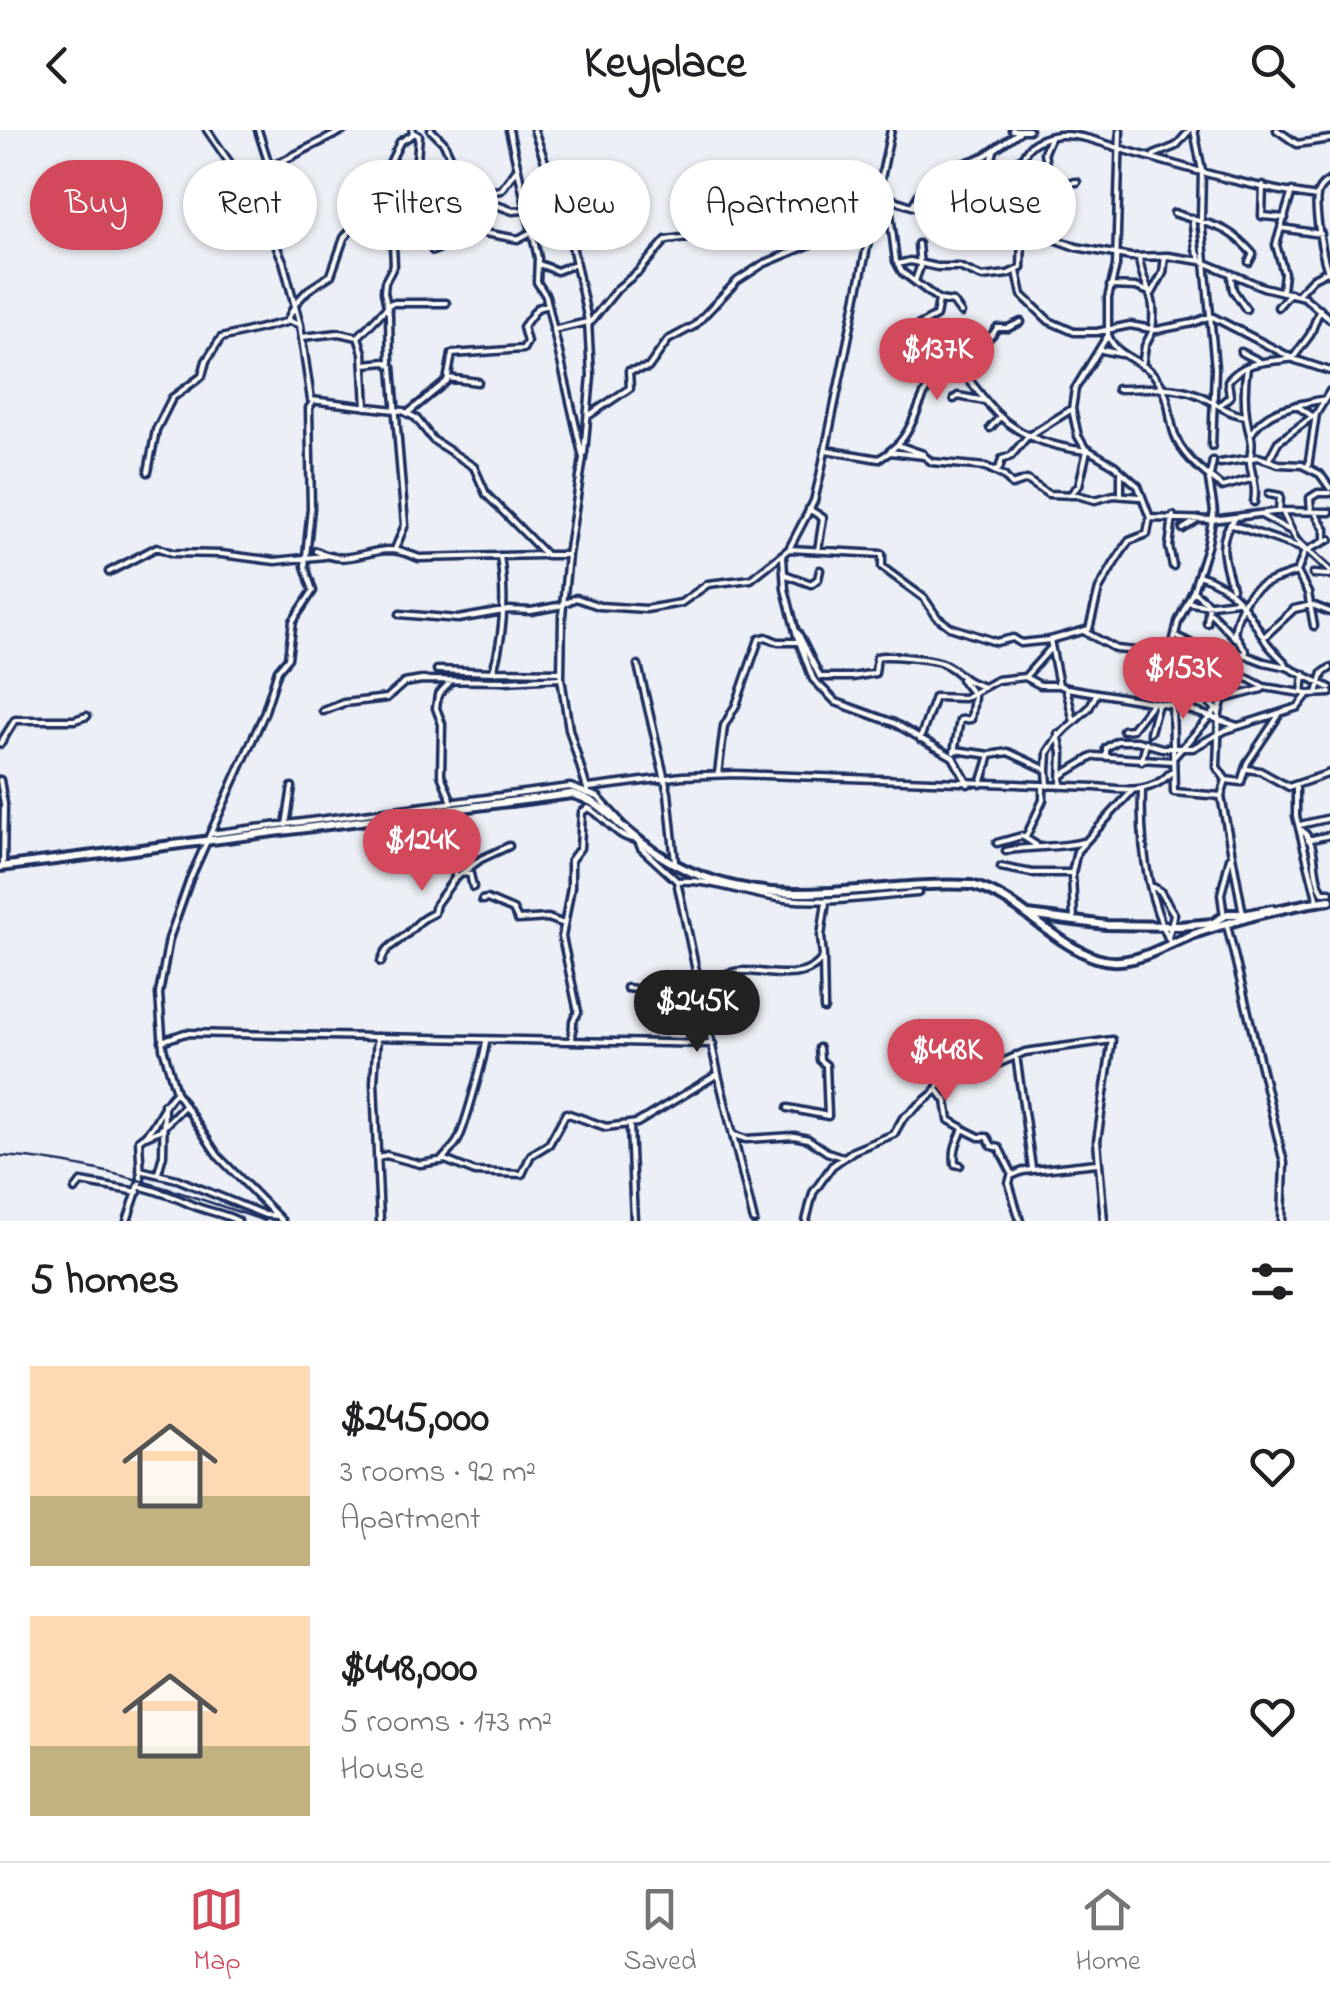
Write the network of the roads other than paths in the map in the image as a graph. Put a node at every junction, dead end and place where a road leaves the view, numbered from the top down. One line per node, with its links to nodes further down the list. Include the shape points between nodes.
1 (207, 130): 22 (street)
2 (258, 130): 23 (street)
3 (344, 130): 24 (street)
4 (430, 130): 27 (street)
5 (509, 130): 34 (street)
6 (534, 130): 28 (street)
7 (892, 130): 29 (street)
8 (1012, 130): 14 (street)
9 (1029, 130): 14 (street); 17 (street)
10 (1120, 130): 18 (street)
11 (1194, 130): 20 (street); 35 (street)
12 (1277, 130): 16 (street, via 1297,144)
13 (413, 131): 25 (street); 26 (street, via 420,136)
14 (1019, 132): 19 (street)
15 (1051, 136): 17 (street); 18 (street); 32 (street)
16 (1330, 139)
17 (1036, 142): 31 (street)
18 (1120, 148): 21 (street); 62 (street)
19 (994, 150): 30 (street); 43 (street, via 942,172)
20 (1167, 151): 21 (street); 33 (street)
21 (1150, 156): 33 (street)
22 (228, 160)
23 (267, 160)
24 (286, 160)
25 (392, 160)
26 (417, 160)
27 (452, 160)
28 (544, 160)
29 (886, 160)
30 (992, 160)
31 (1019, 160)
32 (1045, 160)
33 (1168, 160): 35 (street)
34 (516, 170): 36 (street); 39 (street)
35 (1202, 171): 38 (street); 47 (street)
36 (518, 173)
37 (1330, 180): 41 (street)
38 (1262, 185): 40 (street); 46 (street, via 1262,216)
39 (498, 190)
40 (1292, 191): 41 (street); 46 (street)
41 (1317, 197): 49 (street)
42 (894, 200): 43 (street)
43 (912, 206)
44 (1174, 213): 45 (street)
45 (1192, 218): 47 (street); 66 (street)
46 (1285, 218): 48 (street)
47 (1201, 219): 66 (street); 67 (street, via 1237,236 1253,254)
48 (1281, 228): 49 (street); 76 (street, via 1276,245)
49 (1321, 234): 72 (street)
50 (518, 239): 61 (street, via 479,232)
51 (1076, 245): 62 (street)
52 (894, 246): 70 (street)
53 (277, 250): 81 (street)
54 (340, 250): 81 (street, via 331,275)
55 (392, 250): 85 (street)
56 (536, 250): 68 (street)
57 (572, 250): 69 (street)
58 (866, 250): 137 (street)
59 (918, 250): 65 (street)
60 (1023, 250): 71 (street)
61 (433, 251)
62 (1116, 254): 64 (street); 75 (street)
63 (1165, 256): 64 (street); 66 (street); 78 (street)
64 (1139, 258): 78 (street)
65 (919, 262): 70 (street); 71 (street, via 982,277); 74 (street)
66 (1203, 262): 73 (street); 91 (street)
67 (1250, 262)
68 (539, 264): 69 (street, via 557,271); 83 (street, via 538,284)
69 (575, 264): 84 (street)
70 (898, 264): 74 (street)
71 (1017, 271): 100 (street, via 1022,294 1053,324)
72 (1328, 272): 79 (street)
73 (1234, 274): 76 (street); 88 (street, via 1233,290)
74 (916, 281): 80 (street)
75 (1110, 286): 78 (street); 100 (street)
76 (1282, 290): 77 (street)
77 (1290, 293): 79 (street); 86 (street)
78 (1152, 294): 97 (street)
79 (1298, 294): 89 (street)
80 (939, 300): 90 (street, via 953,302); 99 (street, via 936,316)
81 (296, 302): 93 (street); 96 (street)
82 (446, 302): 85 (street)
83 (548, 305): 98 (street); 114 (street, via 537,308 524,327 523,349 452,354)
84 (586, 306): 87 (street); 95 (street)
85 (387, 307): 102 (street); 109 (street)
86 (1278, 307)
87 (603, 308): 95 (street); 129 (street, via 666,240 713,234 839,186 811,244 737,281 694,326 660,349 648,368 629,371 630,388)
88 (1246, 309)
89 (1320, 309): 92 (street); 106 (street)
90 (961, 313)
91 (1208, 317): 97 (street); 106 (street); 122 (street)
92 (1330, 319)
93 (287, 322): 96 (street); 148 (street, via 220,338 202,376 172,398 156,430)
94 (1021, 322): 110 (street, via 997,328 973,348 949,345)
95 (588, 323): 98 (street); 129 (street)
96 (300, 325): 101 (street)
97 (1152, 329): 100 (street, via 1130,325); 111 (street)
98 (553, 330): 140 (street)
99 (906, 332)
100 (1109, 332): 103 (street); 105 (street)
101 (302, 337): 102 (street); 121 (street)
102 (358, 337): 108 (street)
103 (1100, 350): 105 (street); 125 (street, via 1075,389)
104 (1241, 352): 107 (street)
105 (1122, 354): 111 (street)
106 (1294, 358): 107 (street); 113 (street)
107 (1260, 361): 112 (street)
108 (364, 364): 109 (street); 124 (street)
109 (390, 364): 126 (street)
110 (952, 364): 120 (street); 135 (street, via 928,382)
111 (1142, 366): 116 (street)
112 (1247, 367): 122 (street, via 1230,377 1230,396); 130 (street)
113 (1330, 371)
114 (448, 378): 115 (street); 127 (street)
115 (478, 382)
116 (1162, 388): 117 (street); 122 (street); 150 (street, via 1176,439)
117 (1116, 389)
118 (1328, 395): 123 (street); 128 (street)
119 (954, 400): 120 (street)
120 (986, 401): 131 (street)
121 (313, 402): 124 (street); 182 (street)
122 (1218, 403): 130 (street); 136 (street)
123 (1296, 406): 128 (street); 134 (street, via 1262,420)
124 (366, 407): 126 (street)
125 (1072, 409): 133 (street); 138 (street)
126 (396, 411): 127 (street); 173 (street, via 405,525)
127 (408, 413): 178 (street, via 433,440 474,467 486,494)
128 (1314, 415): 143 (street, via 1274,445); 146 (street)
129 (588, 416): 140 (street)
130 (1246, 416): 134 (street)
131 (1000, 417): 132 (street); 133 (street)
132 (990, 428)
133 (1027, 437): 138 (street); 147 (street)
134 (1251, 437): 142 (street)
135 (897, 446): 139 (street); 141 (street)
136 (1212, 446)
137 (826, 450): 139 (street, via 876,459); 158 (street)
138 (1087, 451): 149 (street); 155 (street)
139 (889, 452): 141 (street)
140 (583, 458): 179 (street)
141 (926, 458): 147 (street)
142 (1250, 458): 143 (street); 145 (street); 151 (street)
143 (1269, 458): 146 (street)
144 (1213, 461): 150 (street)
145 (1220, 463)
146 (1308, 467): 152 (street, via 1324,477)
147 (993, 470): 155 (street, via 1012,485 1025,480 1046,494)
148 (148, 472)
149 (1120, 472): 153 (street); 156 (street, via 1138,486)
150 (1210, 477): 151 (street, via 1225,488); 167 (street)
151 (1254, 478): 157 (street)
152 (1330, 491): 160 (street, via 1310,498)
153 (1121, 494): 155 (street, via 1095,500); 156 (street)
154 (1269, 494): 159 (street, via 1280,496)
155 (1070, 495)
156 (1140, 497): 164 (street)
157 (1254, 502)
158 (809, 509): 172 (street); 176 (street, via 823,518)
159 (1280, 512): 160 (street); 162 (street); 170 (street)
160 (1313, 512): 161 (street); 171 (street)
161 (1330, 512)
162 (1261, 514): 166 (street); 170 (street)
163 (1173, 516): 164 (street); 165 (street); 183 (street)
164 (1150, 518): 206 (street, via 1147,534 1129,540 1099,589 1092,626)
165 (1200, 518): 167 (street); 169 (street)
166 (1234, 518): 167 (street); 168 (street)
167 (1212, 520): 190 (street)
168 (1230, 524): 174 (street); 192 (street, via 1222,550)
169 (1183, 528)
170 (1291, 531): 174 (street)
171 (1328, 539): 174 (street)
172 (789, 549): 176 (street); 180 (street)
173 (395, 550): 177 (street, via 419,558); 181 (street)
174 (1305, 550): 186 (street); 187 (street)
175 (316, 551): 181 (street)
176 (818, 551): 210 (street, via 882,554 882,567 924,598 943,623 964,633 996,642)
177 (500, 555): 178 (street); 199 (street)
178 (546, 555): 179 (street)
179 (568, 555): 197 (street)
180 (783, 555): 188 (street); 197 (street, via 751,579 701,586 680,603 637,610 576,598)
181 (326, 556): 182 (street)
182 (306, 558): 185 (street, via 275,562 157,548); 293 (street, via 314,592 293,621 288,658)
183 (1173, 566)
184 (820, 570): 188 (street, via 811,584)
185 (109, 572)
186 (1297, 572): 194 (street, via 1260,585); 198 (street)
187 (1330, 573): 189 (street)
188 (784, 574): 205 (street)
189 (1313, 574)
190 (1198, 575): 191 (street); 192 (street)
191 (1192, 591): 193 (street); 195 (street)
192 (1233, 592): 194 (street)
193 (1199, 596): 195 (street); 196 (street)
194 (1239, 602): 196 (street); 208 (street); 209 (street)
195 (1190, 603): 196 (street); 207 (street)
196 (1209, 604): 201 (street)
197 (563, 605): 199 (street); 223 (street)
198 (1310, 605): 200 (street); 204 (street); 208 (street, via 1288,612)
199 (504, 610): 202 (street, via 458,619); 221 (street)
200 (1330, 612)
201 (1210, 613): 203 (street); 209 (street)
202 (400, 614)
203 (1207, 623)
204 (1314, 626)
205 (794, 628): 211 (street); 224 (street)
206 (1084, 632): 210 (street); 214 (street)
207 (1174, 636): 213 (street, via 1198,647); 214 (street)
208 (1264, 637): 216 (street)
209 (1235, 638): 213 (street)
210 (1050, 640): 212 (street)
211 (798, 642): 240 (street, via 813,679); 273 (street, via 759,639 724,726)
212 (1050, 649): 225 (street); 229 (street)
213 (1245, 653): 216 (street)
214 (1170, 664): 220 (street); 231 (street)
215 (638, 666): 274 (street)
216 (1290, 668): 222 (street)
217 (1330, 668): 230 (street)
218 (437, 670): 219 (street)
219 (476, 670): 221 (street); 228 (street)
220 (1219, 670): 233 (street); 241 (street)
221 (496, 672): 223 (street)
222 (1304, 674): 230 (street); 236 (street)
223 (561, 675): 228 (street); 283 (street, via 569,729)
224 (821, 677): 226 (street, via 875,673 884,654 936,660); 240 (street)
225 (1025, 677): 229 (street); 232 (street)
226 (961, 679): 232 (street); 239 (street)
227 (454, 680): 228 (street); 245 (street, via 404,682 388,698); 287 (street, via 436,700 441,775)
228 (474, 680)
229 (1059, 684): 234 (street)
230 (1318, 684): 235 (street); 238 (street)
231 (1171, 685): 244 (street); 246 (street, via 1201,694)
232 (984, 687): 239 (street)
233 (1264, 687): 236 (street); 241 (street)
234 (1066, 688): 237 (street); 250 (street)
235 (1329, 692): 238 (street); 242 (street)
236 (1305, 693): 238 (street); 247 (street, via 1298,707)
237 (1096, 694): 243 (street); 250 (street)
238 (1317, 694)
239 (974, 695): 256 (street, via 933,698); 263 (street, via 970,719 960,720)
240 (830, 698): 256 (street)
241 (1224, 699): 246 (street)
242 (1329, 702)
243 (1156, 704): 244 (street); 252 (street); 253 (street)
244 (1170, 705): 248 (street); 261 (street)
245 (323, 711)
246 (1219, 712): 248 (street); 251 (street); 255 (street)
247 (1282, 713): 251 (street); 268 (street)
248 (1210, 715): 260 (street)
249 (87, 716): 258 (street, via 14,720)
250 (1074, 722): 254 (street)
251 (1237, 726): 255 (street)
252 (1123, 730)
253 (1150, 732)
254 (1058, 734): 259 (street); 262 (street)
255 (1218, 735): 260 (street); 276 (street, via 1216,767)
256 (920, 739): 263 (street)
257 (1146, 742): 261 (street); 265 (street, via 1117,741); 267 (street)
258 (0, 744)
259 (1053, 747): 262 (street); 269 (street)
260 (1182, 748): 261 (street); 266 (street)
261 (1174, 749): 266 (street)
262 (1062, 753): 272 (street)
263 (954, 754): 264 (street); 277 (street)
264 (990, 755): 269 (street, via 1008,752); 278 (street)
265 (1106, 756): 267 (street); 272 (street)
266 (1173, 760): 267 (street); 270 (street)
267 (1142, 761)
268 (1247, 769): 276 (street, via 1241,782); 279 (street)
269 (1047, 770): 280 (street)
270 (1171, 772): 285 (street); 286 (street, via 1174,792)
271 (1330, 773): 279 (street)
272 (1062, 774): 281 (street)
273 (718, 775): 274 (street); 277 (street)
274 (664, 778): 283 (street); 305 (street)
275 (0, 780): 307 (street)
276 (1226, 780): 286 (street)
277 (968, 784): 278 (street)
278 (981, 784): 280 (street)
279 (1296, 785): 290 (street)
280 (1046, 786): 281 (street); 294 (street)
281 (1061, 786): 284 (street)
282 (292, 787): 291 (street)
283 (589, 790): 287 (street, via 570,787); 289 (street)
284 (1134, 790): 285 (street); 297 (street)
285 (1142, 791): 313 (street)
286 (1220, 796): 304 (street)
287 (453, 806): 289 (street, via 572,794 598,802); 291 (street); 308 (street)
288 (1330, 818): 290 (street)
289 (622, 827): 295 (street)
290 (1300, 827): 296 (street)
291 (286, 828): 293 (street)
292 (1330, 835): 296 (street)
293 (209, 837): 307 (street); 337 (street, via 164,957)
294 (1026, 837): 298 (street); 301 (street)
295 (638, 840): 305 (street); 311 (street); 324 (street, via 626,838 598,812 582,812)
296 (1307, 840): 315 (street, via 1318,885); 318 (street)
297 (1083, 842): 299 (street); 303 (street)
298 (997, 843)
299 (1070, 845): 301 (street); 303 (street)
300 (509, 846): 308 (street)
301 (1040, 848): 302 (street)
302 (1006, 850)
303 (1077, 851): 309 (street)
304 (1230, 858): 321 (street); 322 (street, via 1222,894)
305 (675, 862): 310 (street)
306 (1001, 866): 309 (street)
307 (1, 867)
308 (458, 873): 312 (street, via 470,874); 329 (street, via 434,913 387,947)
309 (1072, 873): 323 (street)
310 (690, 876): 311 (street); 317 (street, via 752,895); 320 (street, via 801,895 971,885)
311 (677, 880): 330 (street)
312 (473, 887)
313 (1152, 887): 325 (street); 326 (street, via 1174,914)
314 (918, 893): 317 (street)
315 (1330, 896): 318 (street)
316 (482, 900): 324 (street, via 513,910 518,920)
317 (826, 900): 328 (street)
318 (1318, 902): 322 (street)
319 (1272, 908): 321 (street)
320 (1024, 914): 323 (street); 327 (street, via 1100,960 1128,961)
321 (1243, 914): 322 (street)
322 (1225, 921): 326 (street); 327 (street); 373 (street, via 1284,1163)
323 (1074, 923): 325 (street)
324 (564, 924): 336 (street, via 578,1012)
325 (1162, 926): 326 (street); 327 (street)
326 (1173, 926): 327 (street)
327 (1170, 942)
328 (823, 956): 330 (street, via 810,970 793,974 743,971); 333 (street)
329 (381, 962)
330 (697, 978): 332 (street)
331 (627, 988): 332 (street)
332 (701, 997): 338 (street)
333 (824, 1010)
334 (378, 1036): 335 (street); 337 (street, via 181,1032); 354 (street)
335 (486, 1039): 336 (street); 355 (street, via 457,1142)
336 (572, 1041): 338 (street)
337 (162, 1042): 344 (street)
338 (712, 1044): 342 (street)
339 (930, 1044): 343 (street)
340 (819, 1048): 347 (street, via 828,1116)
341 (1016, 1055): 343 (street, via 976,1074 940,1080); 356 (street, via 1112,1040); 359 (street)
342 (718, 1074): 348 (street); 351 (street)
343 (938, 1087): 350 (street, via 949,1120); 353 (street, via 896,1132)
344 (176, 1092): 345 (street); 346 (street)
345 (163, 1103): 349 (street); 352 (street)
346 (185, 1106): 349 (street); 364 (street, via 218,1156)
347 (788, 1108)
348 (630, 1124): 355 (street, via 606,1127 566,1113 549,1144 533,1152 518,1175); 369 (street)
349 (164, 1126): 352 (street); 360 (street)
350 (964, 1129): 357 (street, via 954,1153); 361 (street, via 999,1148)
351 (732, 1134): 353 (street, via 746,1140 808,1139); 370 (street)
352 (146, 1136): 358 (street, via 139,1141)
353 (842, 1157): 365 (street, via 813,1193)
354 (378, 1158): 355 (street); 368 (street)
355 (441, 1161)
356 (1098, 1162): 359 (street); 372 (street)
357 (960, 1165)
358 (140, 1170): 360 (street); 362 (street)
359 (1032, 1170): 361 (street)
360 (158, 1173): 364 (street)
361 (1014, 1175): 371 (street, via 1008,1183)
362 (138, 1189): 363 (street, via 84,1182); 366 (street); 367 (street)
363 (74, 1190)
364 (279, 1219)
365 (805, 1220)
366 (127, 1221)
367 (238, 1221)
368 (380, 1221)
369 (634, 1221)
370 (754, 1221)
371 (1020, 1221)
372 (1104, 1221)
373 (1282, 1221)

